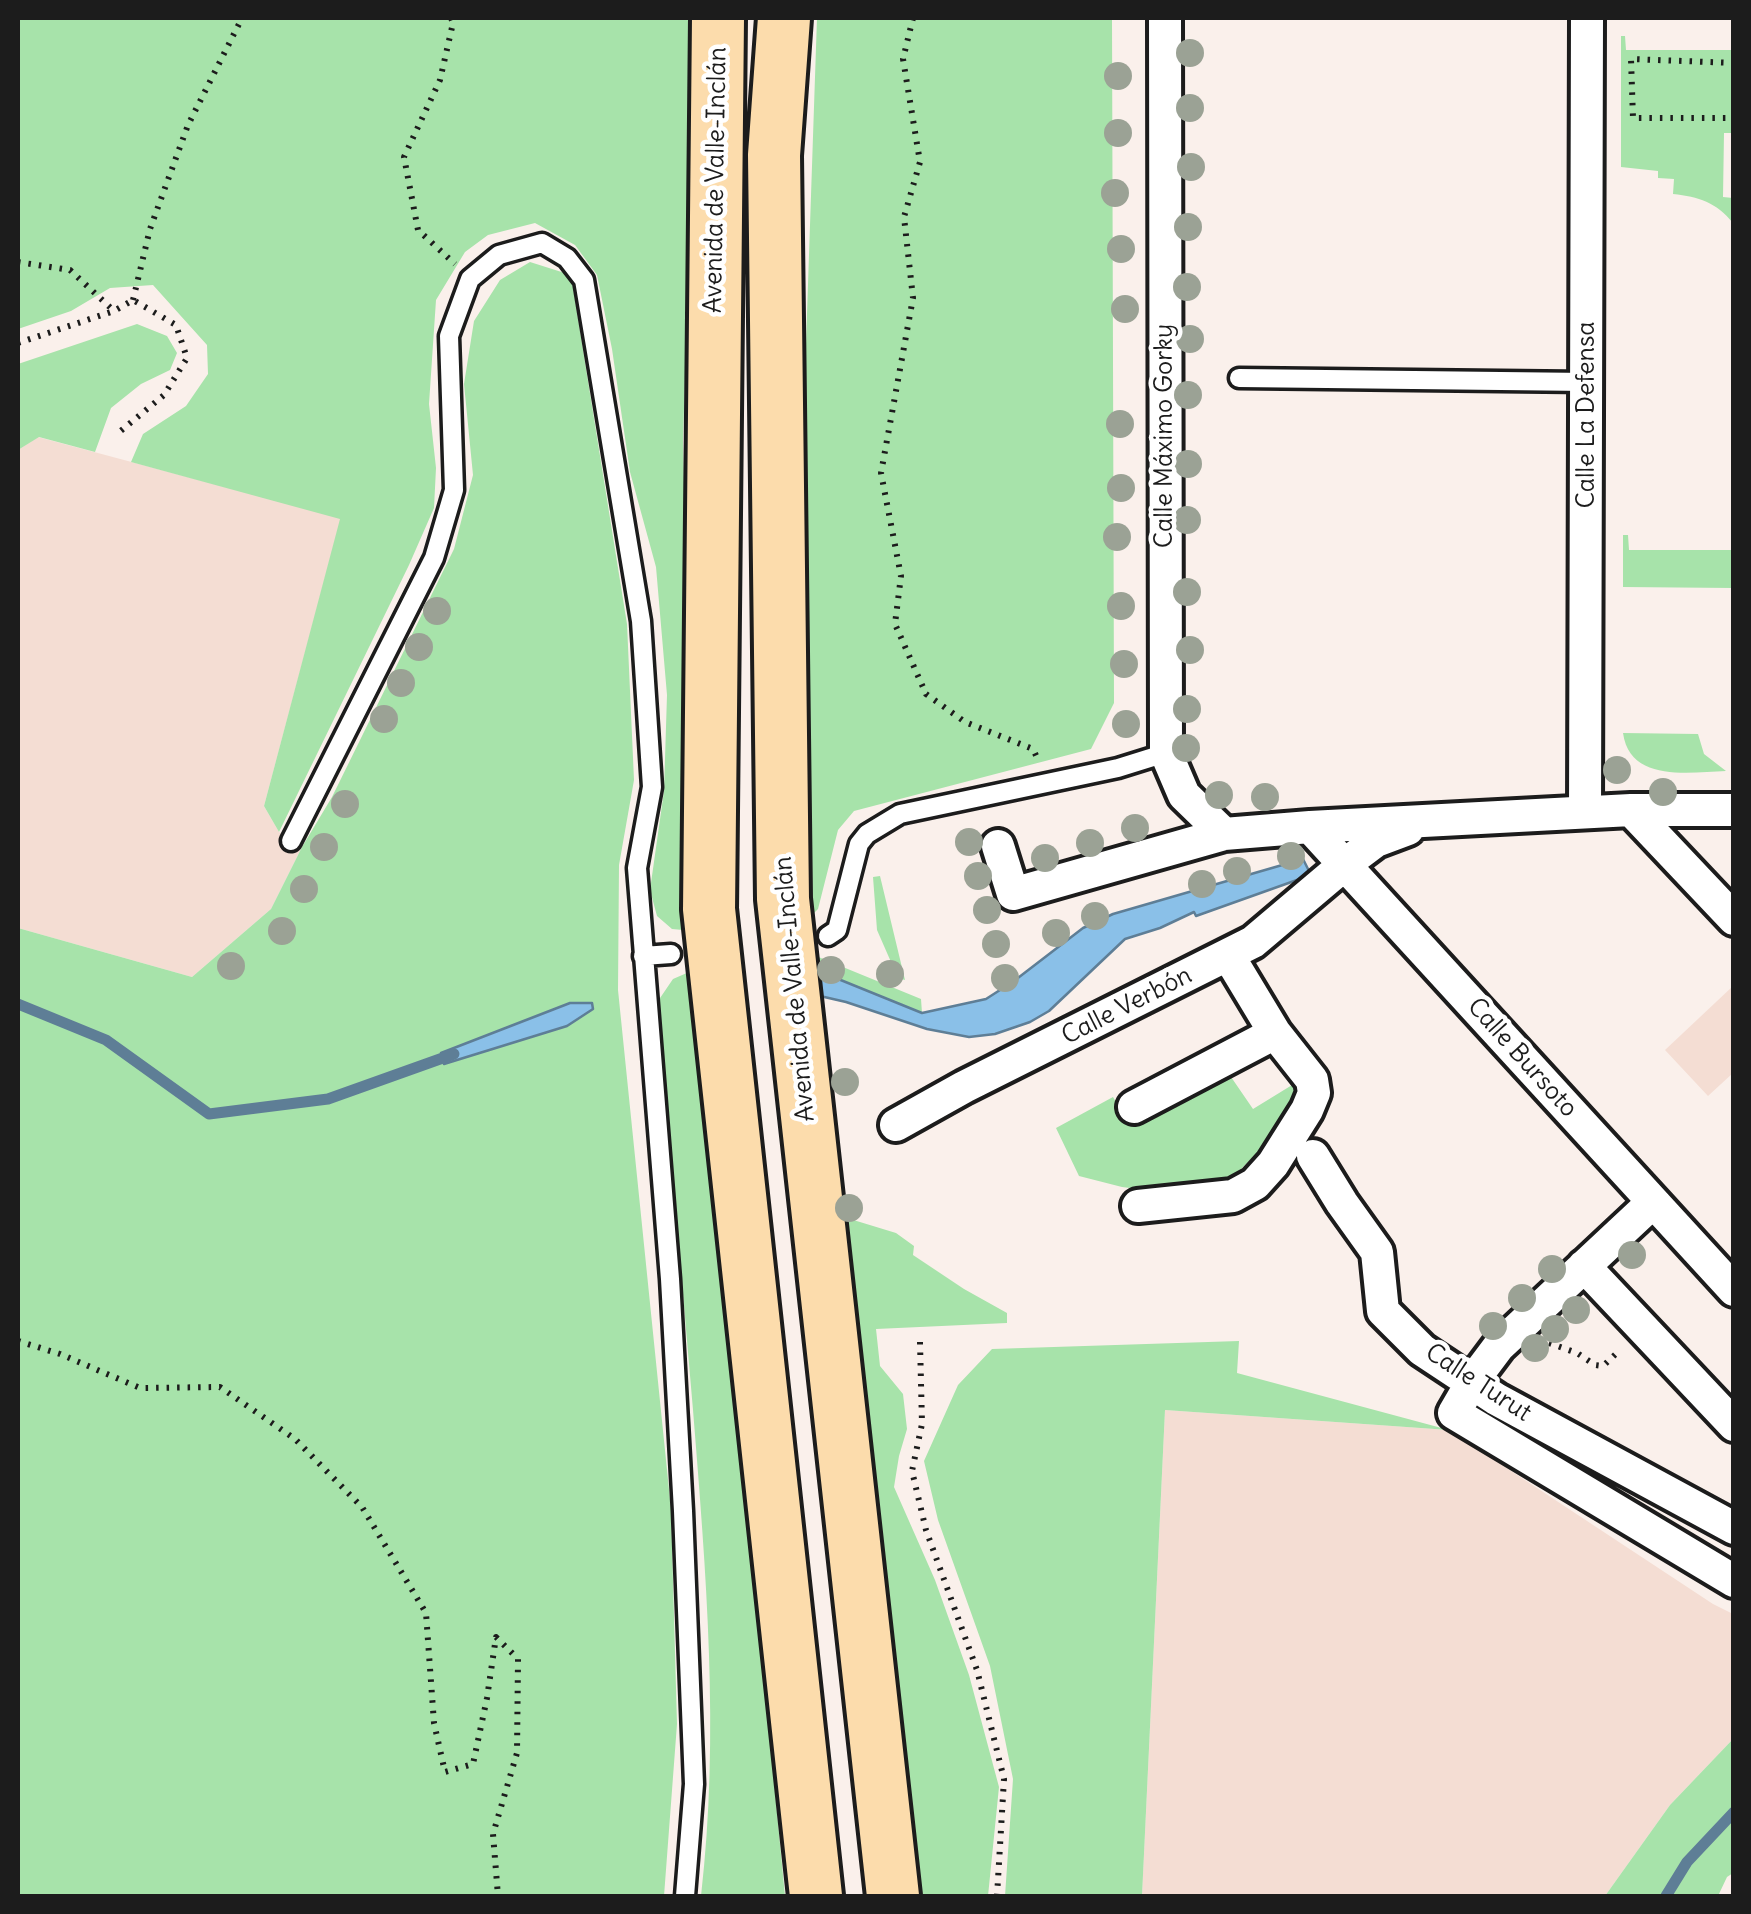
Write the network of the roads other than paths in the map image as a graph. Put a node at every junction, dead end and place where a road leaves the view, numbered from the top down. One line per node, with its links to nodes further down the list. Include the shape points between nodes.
1 (718, 18): 35 (main road, Avenida de Valle-Inclán, via 709,909)
2 (784, 18): 36 (main road, Avenida de Valle-Inclán, via 774,156 783,898)
3 (1164, 18): 7 (street, Calle Máximo Gorky)
4 (1587, 18): 6 (street, Calle La Defensa)
5 (1240, 378): 6 (lane)
6 (1588, 382): 10 (street, Calle La Defensa)
7 (1166, 753): 13 (street, Calle Máximo Gorky, via 1184,794); 18 (lane, via 900,814 858,844 837,930)
8 (1631, 810): 9 (street); 10 (street); 17 (street)
9 (1734, 810)
10 (1586, 812): 11 (street)
11 (1432, 821): 12 (street); 16 (street, Calle Verbón, via 1376,841)
12 (1310, 826): 13 (street); 16 (street, Calle Bursoto)
13 (1224, 834): 15 (street, via 1013,894)
14 (290, 842): 21 (lane, via 434,558 454,490 450,336 470,279 499,255 542,243 567,258 584,280 641,621 652,787 637,868)
15 (998, 846)
16 (1344, 864): 20 (street, Calle Verbón, via 1252,942); 26 (street, Calle Bursoto)
17 (1734, 919)
18 (828, 936)
19 (671, 954): 21 (lane)
20 (1228, 954): 22 (street); 24 (street, Calle Verbón)
21 (643, 956): 34 (lane, via 683,1512 694,1784)
22 (1275, 1033): 23 (street); 25 (street, via 1312,1080)
23 (1134, 1106)
24 (896, 1125)
25 (1306, 1140): 27 (street, via 1233,1196); 30 (street, Calle Turut, via 1376,1252 1384,1311 1422,1350)
26 (1652, 1203): 28 (street); 29 (street, Calle Bursoto)
27 (1138, 1206)
28 (1584, 1266): 30 (street, via 1499,1346); 31 (street)
29 (1734, 1290)
30 (1472, 1382): 32 (street, Calle Turut); 33 (street, Calle Turut, via 1454,1413)
31 (1734, 1426)
32 (1734, 1528)
33 (1734, 1581)
34 (685, 1896)
35 (816, 1896)
36 (893, 1896)

